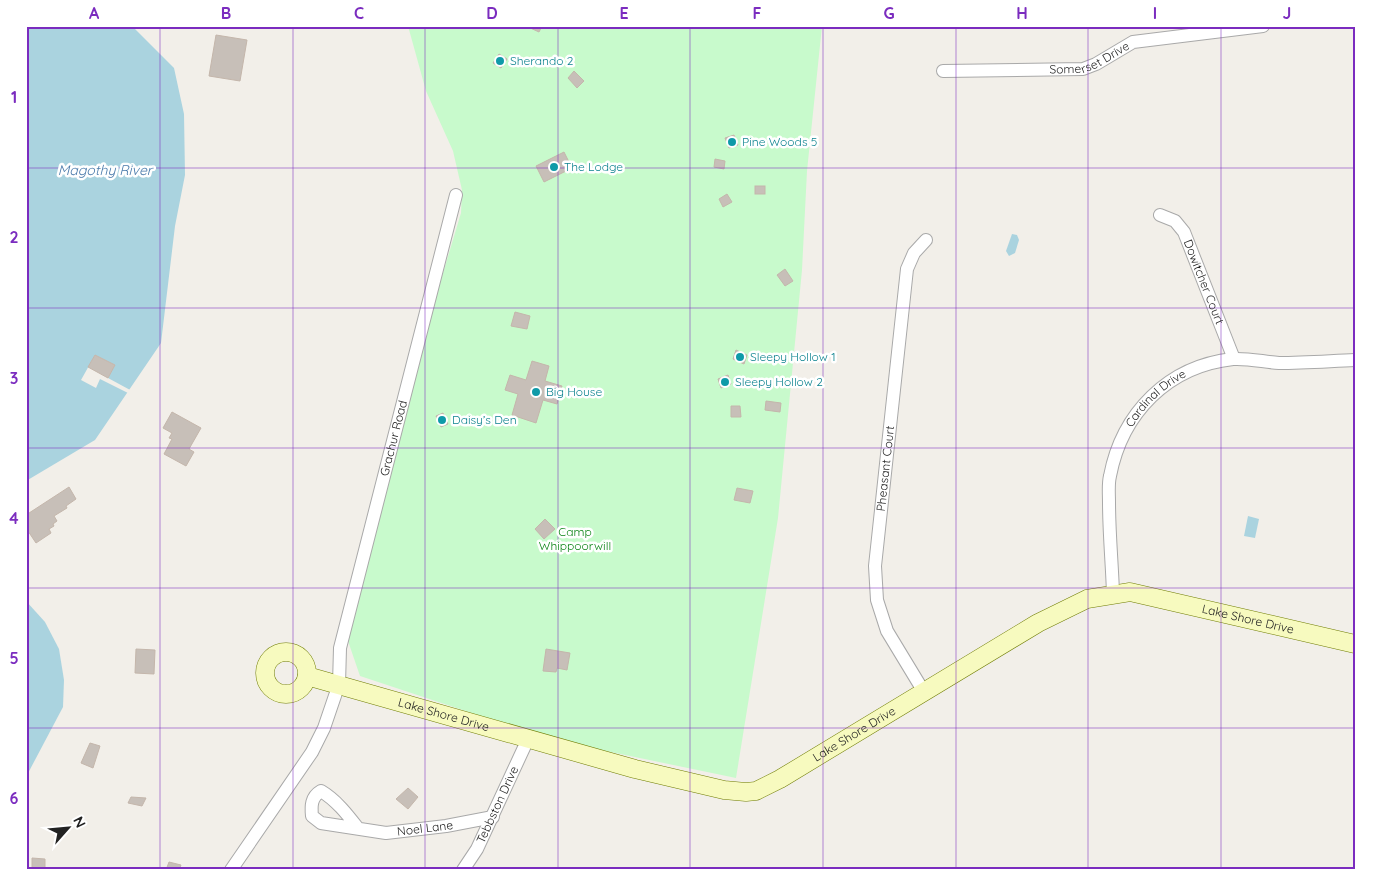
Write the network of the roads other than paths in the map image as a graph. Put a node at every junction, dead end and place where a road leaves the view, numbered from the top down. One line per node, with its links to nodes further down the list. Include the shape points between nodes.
1 (1263, 26): 2 (street, Somerset Drive, via 1133,42 1083,69)
2 (943, 71)
3 (456, 195): 11 (street, Grachur Road, via 340,648)
4 (1160, 215): 6 (street, Dowitcher Court, via 1175,221 1184,232)
5 (926, 240): 12 (street, Pheasant Court, via 914,253 907,269 875,566 877,600 887,631)
6 (1234, 359): 7 (street, Cardinal Drive, via 1279,363); 8 (street, Cardinal Drive, via 1201,366 1165,385 1141,406 1128,423 1109,477)
7 (1355, 360)
8 (1113, 594): 9 (street, Lake Shore Drive, via 1130,592 1152,596); 12 (street, Lake Shore Drive, via 1087,599 1064,609)
9 (1355, 644)
10 (307, 676): 11 (street, Lake Shore Drive)
11 (340, 684): 13 (street, Lake Shore Drive); 16 (street, via 312,752)
12 (924, 692): 13 (street, Lake Shore Drive, via 756,791 724,790 696,784)
13 (528, 739): 14 (street, Tebbston Drive)
14 (493, 817): 15 (street, Noel Lane, via 386,833); 17 (street, Tebbston Drive)
15 (357, 828)
16 (231, 870)
17 (463, 870)

